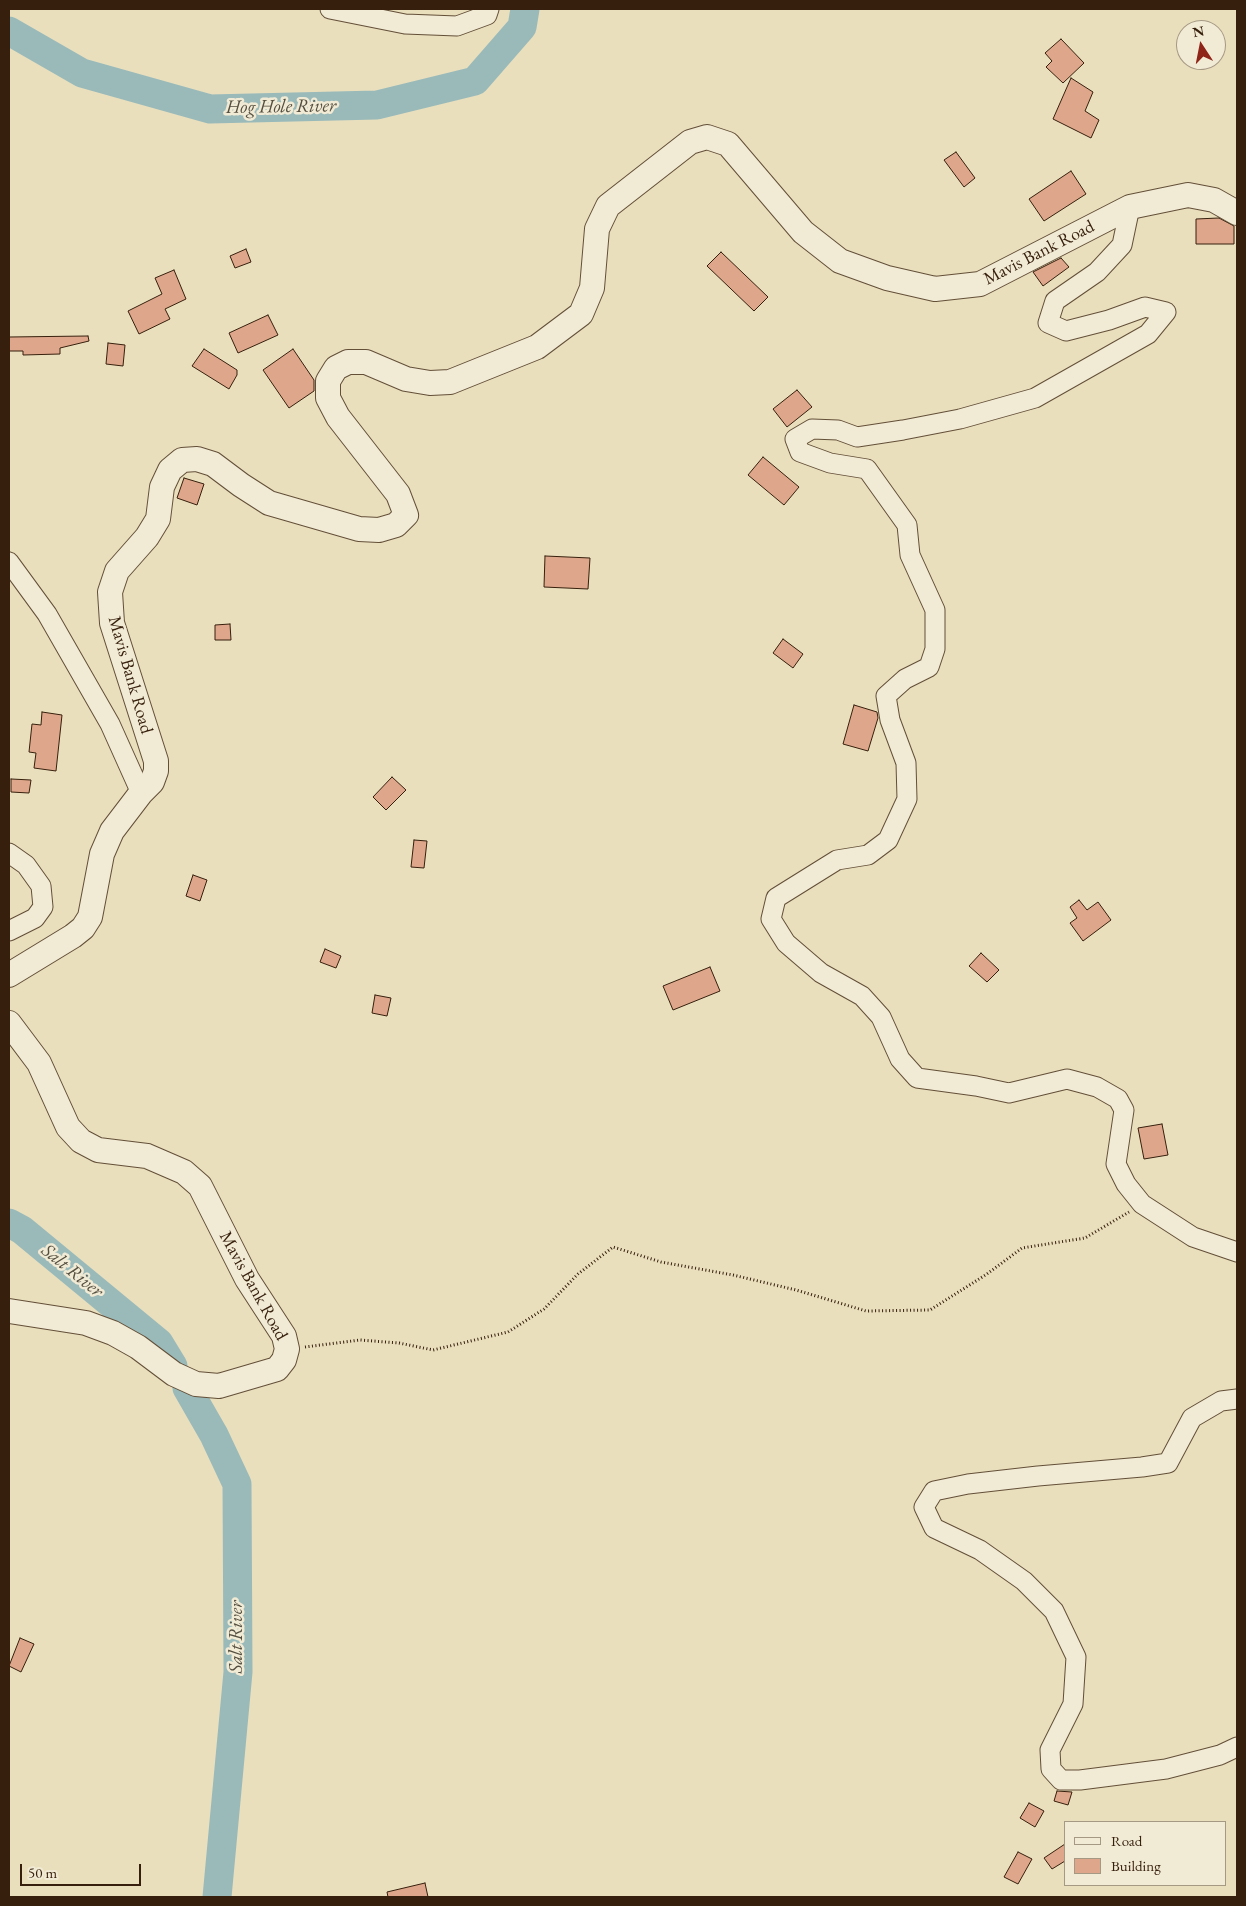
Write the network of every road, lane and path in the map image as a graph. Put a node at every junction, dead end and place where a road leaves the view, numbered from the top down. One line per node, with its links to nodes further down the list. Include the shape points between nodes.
1 (330, 9): 2 (street, via 406,24 457,26 488,14)
2 (488, 9)
3 (1130, 207): 4 (street, Mavis Bank Road, via 1188,194 1214,200); 6 (street, Mavis Bank Road, via 980,284 935,289 887,278 840,261 802,232 728,144 707,137 690,142 608,206 597,229 592,288 581,314 538,347 450,382 430,384 406,379 366,362 348,362 336,368 328,381 328,398 338,417 398,494 406,515 396,525 379,530 359,529 269,503 213,464 197,459 182,460 170,470 162,487 158,519 147,537 117,571 110,592 112,623 156,761 152,782); 11 (street, via 1122,245 1097,272 1055,301 1048,323 1066,331 1145,307 1166,312 1148,334 1035,398 903,430 857,437 838,430 812,428 795,439 800,452 830,463 868,469 907,524 910,555 935,610 935,649 929,667 905,678 886,696 890,720 906,763 907,799 888,840 868,854 837,860 776,898 771,919 786,943 821,973 862,996 880,1017 900,1059 917,1078 1009,1093 1067,1078 1097,1087 1118,1098 1124,1110 1116,1164 1126,1184)
4 (1237, 213)
5 (9, 562): 6 (street, via 47,614 110,724)
6 (141, 793): 9 (street, Mavis Bank Road, via 112,831 102,854 90,917 84,928)
7 (9, 853): 8 (street, via 26,865 41,886 43,907 35,918)
8 (9, 931)
9 (9, 975)
10 (9, 1023): 14 (street, Mavis Bank Road, via 39,1063 68,1127 81,1141 98,1150 147,1156 184,1172 200,1186 247,1279 284,1336)
11 (1142, 1204): 12 (street, via 1193,1237); 14 (path, via 1086,1238 1022,1248 930,1310 866,1311 796,1290 661,1262 613,1247 578,1274 544,1309 508,1332 433,1350 360,1340)
12 (1237, 1252)
13 (9, 1311): 14 (street, Mavis Bank Road, via 86,1323 114,1333 174,1374 196,1384 219,1386 277,1369)
14 (287, 1349)
15 (1237, 1399): 16 (street, via 1220,1401 1192,1418 1168,1462 968,1484 934,1491 924,1507 934,1528 980,1550 1024,1581 1054,1610 1076,1657 1073,1704 1050,1750 1051,1770 1061,1780 1166,1770)
16 (1237, 1747)

